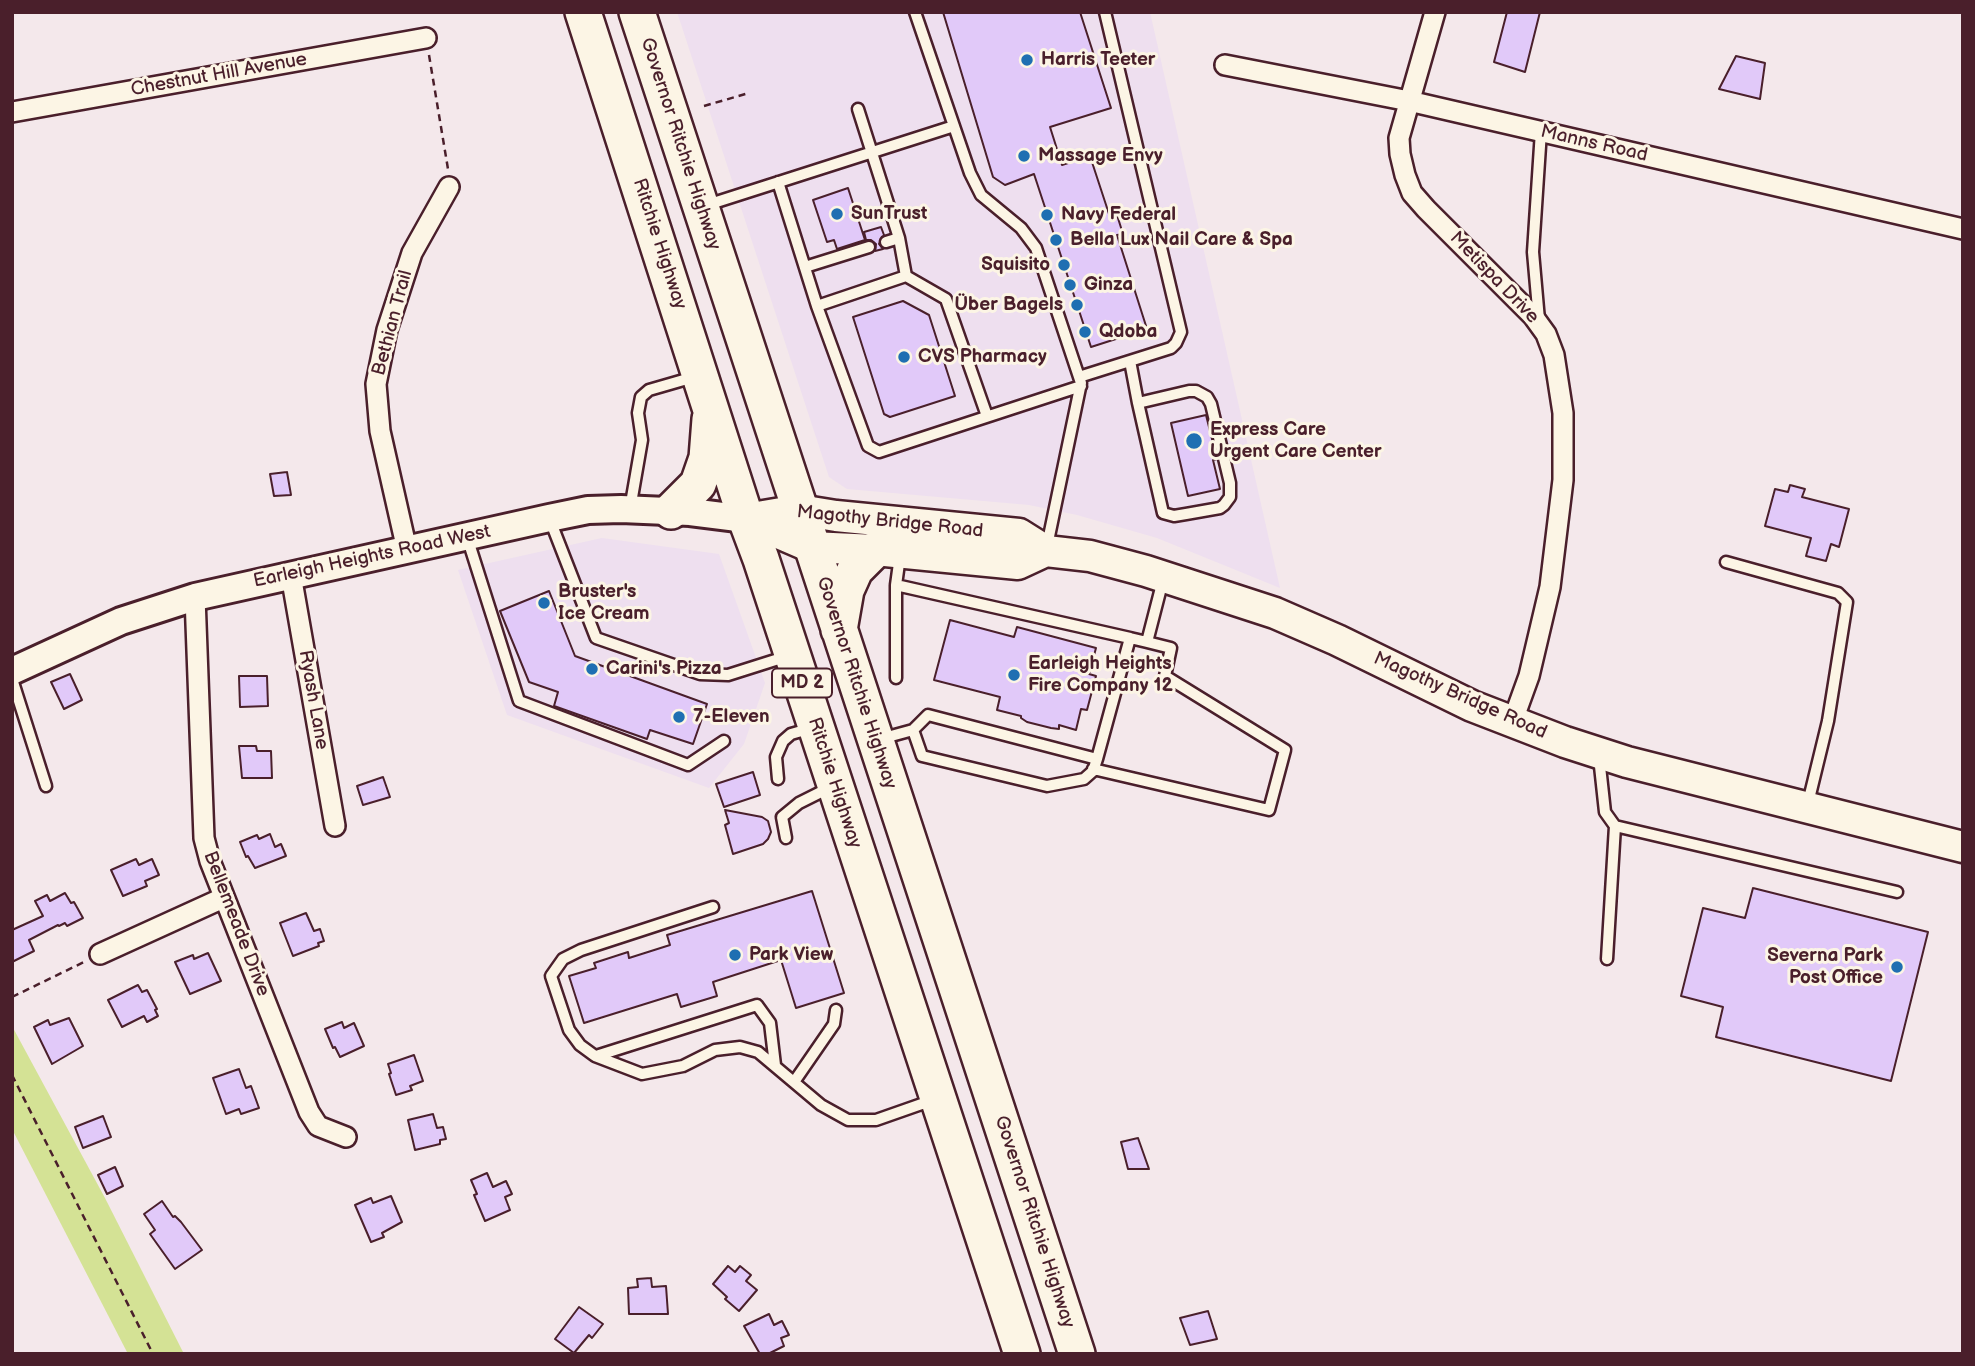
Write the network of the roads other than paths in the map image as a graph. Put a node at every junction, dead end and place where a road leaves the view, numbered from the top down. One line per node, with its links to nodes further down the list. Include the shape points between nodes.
1 (583, 12): 26 (highway, Ritchie Highway / MD 2)
2 (637, 12): 16 (highway, Governor Ritchie Highway / MD 2)
3 (915, 12): 11 (lane)
4 (1105, 12): 25 (lane, via 1181,327 1171,348)
5 (1435, 12): 8 (street, Metispa Drive)
6 (426, 38): 10 (street, Chestnut Hill Avenue)
7 (1225, 65): 8 (street, Manns Road)
8 (1409, 101): 12 (street, Manns Road); 24 (street, Metispa Drive, via 1399,138 1412,193)
9 (858, 109): 13 (lane)
10 (12, 112)
11 (954, 126): 13 (lane); 27 (lane, via 981,194 1021,228 1036,248)
12 (1541, 131): 17 (street, Manns Road); 24 (lane, via 1532,252)
13 (871, 152): 14 (lane); 18 (lane)
14 (778, 182): 16 (lane); 21 (lane)
15 (449, 187): 38 (street, Bethian Trail, via 412,253 387,330 376,384 380,431)
16 (701, 207): 32 (highway, Governor Ritchie Highway / MD 2)
17 (1963, 229)
18 (899, 238): 19 (lane); 22 (lane)
19 (886, 242)
20 (869, 247): 21 (lane)
21 (805, 267): 23 (lane)
22 (906, 276): 23 (lane); 30 (lane, via 946,299)
23 (817, 306): 30 (lane, via 868,446 879,452)
24 (1539, 324): 53 (street, Metispa Drive, via 1554,355 1559,380 1563,480 1550,587 1529,676)
25 (1130, 361): 27 (lane); 28 (lane)
26 (700, 374): 29 (highway, Ritchie Highway / MD 2); 31 (lane, via 649,390 642,397 638,413 642,440)
27 (1080, 381): 30 (lane); 39 (lane)
28 (1138, 402): 28 (lane, via 1189,391 1207,397 1230,483 1230,497 1224,505 1174,516 1163,513)
29 (711, 408): 33 (highway, via 707,458 698,484); 35 (highway, Ritchie Highway / MD 2)
30 (987, 416)
31 (630, 509): 33 (street, Earleigh Heights Road West); 34 (street, Earleigh Heights Road West)
32 (799, 510): 35 (main road, Magothy Bridge Road); 37 (highway, Governor Ritchie Highway / MD 2); 39 (main road, Magothy Bridge Road, via 1019,534)
33 (671, 511): 35 (street, Earleigh Heights Road West)
34 (549, 517): 36 (street, Earleigh Heights Road West); 49 (lane, via 596,638 700,674 727,675)
35 (746, 519): 37 (main road, Magothy Bridge Road); 49 (highway, Ritchie Highway / MD 2)
36 (467, 537): 38 (street, Earleigh Heights Road West); 57 (lane, via 519,701 688,765)
37 (811, 547): 40 (main road, Magothy Bridge Road); 46 (highway, Governor Ritchie Highway / MD 2)
38 (407, 550): 42 (street, Earleigh Heights Road West)
39 (1046, 551): 40 (main road, Magothy Bridge Road, via 1018,564); 43 (main road, Magothy Bridge Road, via 1090,556)
40 (887, 552): 44 (lane); 46 (highway, via 855,570 846,590)
41 (1726, 562): 63 (lane, via 1838,593 1847,601 1829,721)
42 (291, 575): 45 (street, Earleigh Heights Road West); 64 (street, Ryash Lane)
43 (1164, 577): 48 (lane); 53 (main road, Magothy Bridge Road, via 1308,626)
44 (896, 585): 47 (lane); 51 (lane)
45 (195, 597): 50 (street, Earleigh Heights Road West, via 121,621); 69 (street, Bellemeade Drive, via 204,838)
46 (839, 630): 56 (highway, Governor Ritchie Highway / MD 2)
47 (1130, 638): 48 (lane); 59 (lane)
48 (1147, 642): 59 (lane, via 1171,648 1165,676 1285,750 1269,810)
49 (792, 655): 54 (highway, Ritchie Highway / MD 2)
50 (12, 671)
51 (896, 678)
52 (12, 679): 61 (lane)
53 (1512, 723): 58 (main road, Magothy Bridge Road)
54 (816, 726): 60 (lane, via 783,741 776,757); 62 (highway, Ritchie Highway / MD 2)
55 (913, 730): 56 (lane); 59 (lane, via 928,715); 59 (lane, via 922,756 1047,786 1084,779)
56 (875, 740): 80 (highway, Governor Ritchie Highway / MD 2)
57 (724, 741)
58 (1599, 753): 63 (main road, Magothy Bridge Road); 65 (lane, via 1605,812)
59 (1095, 764)
60 (778, 779)
61 (46, 786)
62 (835, 786): 66 (lane, via 787,812 781,821); 77 (highway, Ritchie Highway / MD 2)
63 (1808, 807): 67 (main road, Magothy Bridge Road)
64 (335, 826)
65 (1615, 826): 68 (lane); 72 (lane)
66 (786, 838)
67 (1963, 847)
68 (1898, 892)
69 (223, 898): 71 (street); 78 (street, Bellemeade Drive, via 309,1112 318,1126)
70 (713, 907): 74 (lane, via 563,959 551,976 565,1019 580,1045)
71 (100, 954)
72 (1607, 958)
73 (836, 1010): 76 (lane, via 834,1024)
74 (596, 1056): 75 (lane, via 642,1074 683,1066 715,1050 740,1047 758,1052); 75 (lane, via 757,1005 769,1023)
75 (775, 1065): 76 (lane)
76 (794, 1082): 77 (lane, via 848,1120 876,1121)
77 (937, 1099): 79 (highway, Ritchie Highway / MD 2)
78 (346, 1137)
79 (1022, 1354)
80 (1077, 1354)

